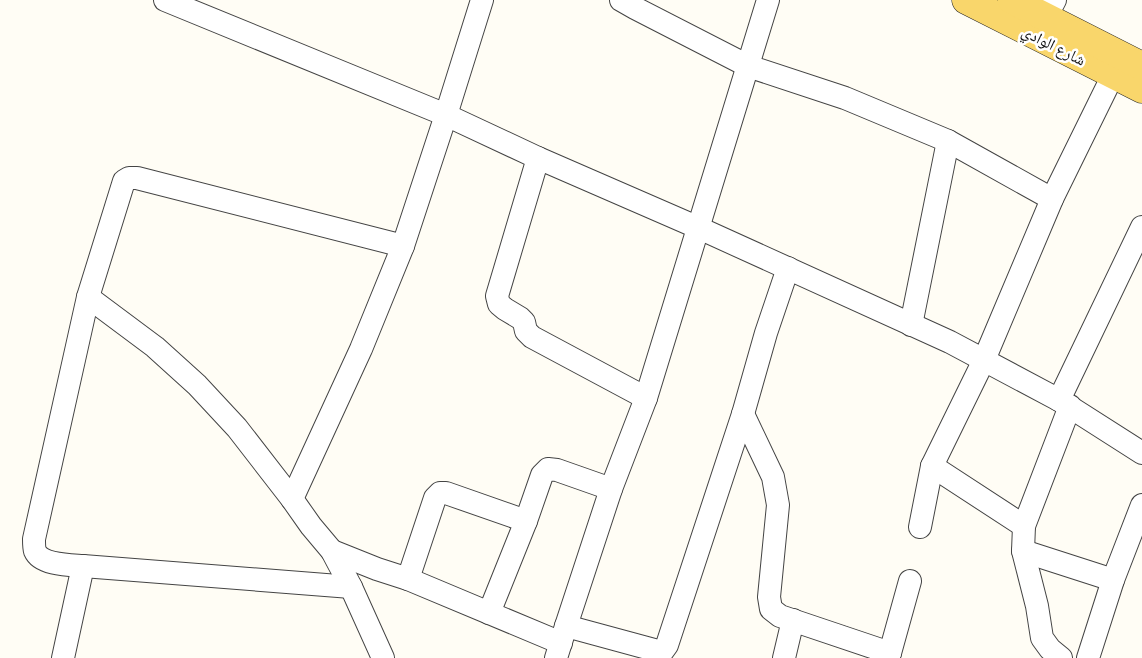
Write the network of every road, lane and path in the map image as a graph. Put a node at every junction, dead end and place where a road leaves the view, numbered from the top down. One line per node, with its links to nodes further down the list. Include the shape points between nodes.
1 (165, 0): 12 (street)
2 (482, 0): 12 (street)
3 (621, 0): 8 (street)
4 (768, 0): 8 (street)
5 (966, 0): 10 (main road, شارع الوادي)
6 (1012, 0): 7 (main road, شارع الوادي)
7 (1050, 8): 9 (main road, شارع الوادي)
8 (748, 66): 13 (street, via 845,98); 16 (street)
9 (1142, 66)
10 (1113, 75): 11 (main road, شارع الوادي); 15 (street)
11 (1142, 88)
12 (446, 115): 14 (street); 18 (street)
13 (948, 141): 15 (street); 21 (street)
14 (538, 158): 16 (street); 23 (street, via 497,296 499,304 524,322 532,337)
15 (1052, 199): 22 (street)
16 (699, 228): 19 (street); 23 (street)
17 (1142, 228): 24 (street)
18 (404, 246): 20 (street, via 129,178 121,188); 29 (street)
19 (788, 268): 21 (street); 25 (street)
20 (88, 297): 29 (street, via 155,347 197,385 237,428); 36 (street, via 34,539 34,550 41,558)
21 (911, 325): 22 (street)
22 (984, 360): 24 (street); 27 (street)
23 (646, 398): 28 (street)
24 (1064, 403): 26 (street); 32 (street)
25 (743, 414): 42 (street, via 773,477 778,505 769,597 772,609); 43 (street, via 662,652)
26 (1142, 453)
27 (932, 466): 32 (street); 33 (street)
28 (611, 489): 31 (street, via 548,469 542,476); 43 (street)
29 (292, 499): 34 (street)
30 (1142, 505): 38 (street)
31 (526, 521): 37 (street, via 440,493 435,498); 41 (street)
32 (1024, 526): 35 (street)
33 (920, 527)
34 (332, 551): 37 (street); 40 (street)
35 (1023, 551): 38 (street); 48 (street, via 1042,638)
36 (83, 566): 40 (street); 45 (street)
37 (408, 579): 41 (street)
38 (1113, 580): 49 (street)
39 (910, 581): 44 (street)
40 (351, 587): 46 (street)
41 (489, 613): 43 (street)
42 (793, 620): 44 (street); 47 (street)
43 (561, 642)
44 (889, 656)
45 (63, 658)
46 (383, 658)
47 (784, 658)
48 (1061, 658)
49 (1088, 658)

